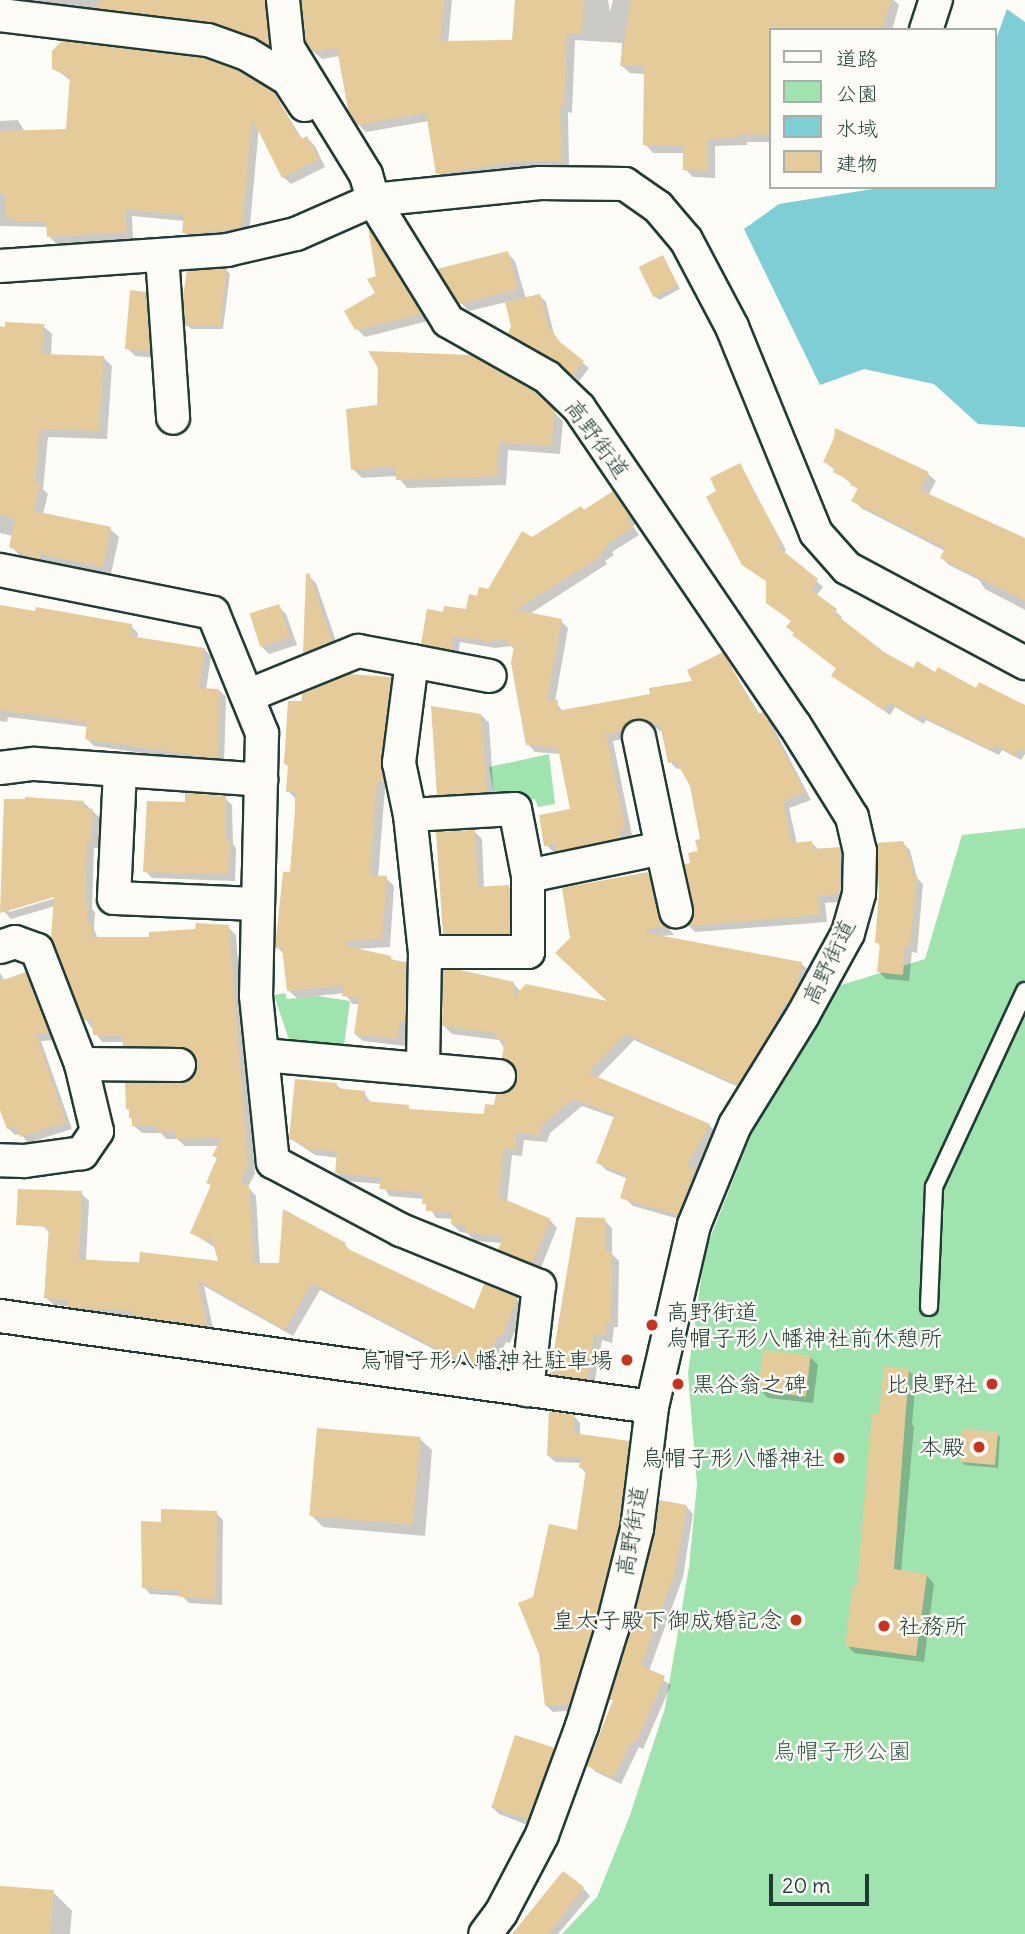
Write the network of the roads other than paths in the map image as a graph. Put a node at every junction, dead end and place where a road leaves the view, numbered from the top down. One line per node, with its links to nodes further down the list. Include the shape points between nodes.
1 (283, 0): 5 (street, 高野街道, via 288,48 366,175)
2 (936, 0): 4 (street)
3 (0, 15): 5 (street, via 208,40 247,54 288,79)
4 (927, 28)
5 (373, 200): 6 (street, via 296,234 227,250); 11 (street, via 540,183 625,184 658,208 686,240 732,327 816,533 847,568); 35 (street, 高野街道, via 448,321 547,377 579,408 852,817 859,894 848,933 730,1138 694,1225)
6 (162, 255): 7 (street); 8 (street)
7 (0, 266)
8 (173, 418)
9 (0, 570): 13 (street, via 213,613)
10 (412, 661): 12 (street); 13 (street, via 358,651); 18 (street, via 399,763)
11 (1025, 663)
12 (490, 676)
13 (247, 696): 17 (street, via 262,733)
14 (639, 737): 19 (street)
15 (0, 768): 16 (street, via 34,764)
16 (120, 771): 17 (street); 21 (street, via 114,898)
17 (261, 780): 21 (street)
18 (410, 815): 20 (street, via 515,809); 24 (street)
19 (662, 848): 20 (street); 22 (street)
20 (528, 876): 24 (street, via 528,952)
21 (257, 904): 26 (street, via 256,996)
22 (676, 911)
23 (0, 947): 27 (street, via 15,942 37,950)
24 (425, 952): 29 (street)
25 (1025, 991): 32 (lane, via 934,1187)
26 (263, 1055): 29 (street); 34 (street, via 273,1162 401,1230 539,1286)
27 (81, 1064): 28 (street); 31 (street, via 97,1131 82,1153)
28 (179, 1065)
29 (423, 1068): 30 (street)
30 (499, 1076)
31 (0, 1160)
32 (929, 1307)
33 (0, 1316): 34 (street)
34 (527, 1390): 35 (street)
35 (652, 1407): 36 (street, 高野街道, via 637,1529 582,1726 542,1835)
36 (485, 1934)

